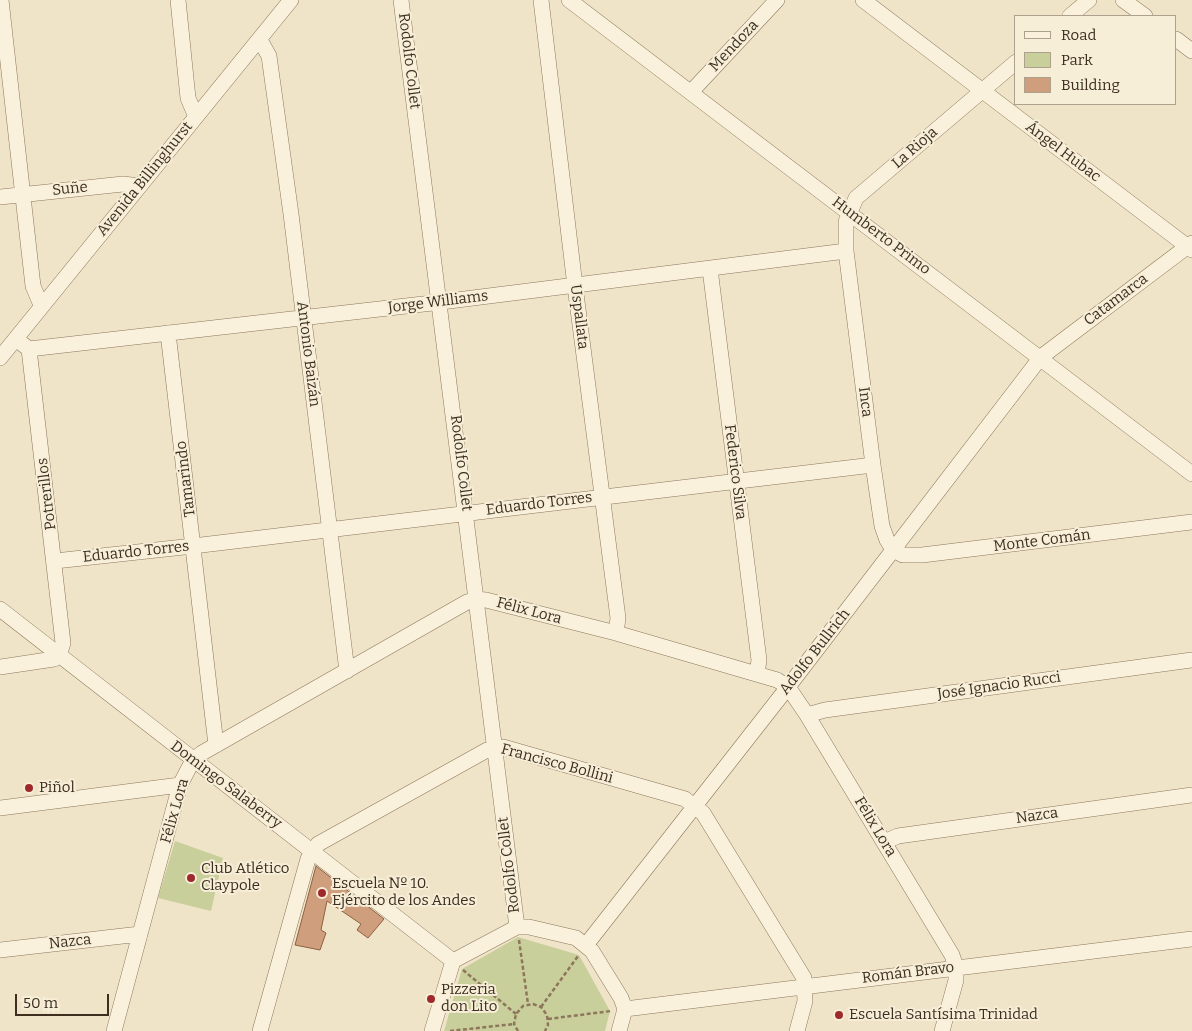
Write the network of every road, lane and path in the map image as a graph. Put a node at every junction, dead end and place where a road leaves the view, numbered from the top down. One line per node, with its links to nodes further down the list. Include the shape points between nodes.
1 (1, 0): 21 (street)
2 (178, 0): 19 (street, via 188,98)
3 (291, 0): 13 (street, Avenida Billinghurst)
4 (401, 0): 28 (street, Rodolfo Collet)
5 (542, 0): 27 (street, Uspallata)
6 (569, 0): 18 (street, Humberto Primo)
7 (778, 0): 18 (street, Mendoza)
8 (863, 0): 17 (street, Ángel Hubac)
9 (1089, 0): 11 (street)
10 (1123, 0): 12 (street)
11 (1071, 15)
12 (1144, 15)
13 (260, 40): 19 (street, Avenida Billinghurst); 30 (street, Antonio Baizán, via 269,56)
14 (1177, 40): 15 (street)
15 (1192, 51)
16 (1014, 64): 17 (street, La Rioja)
17 (982, 90): 23 (street, La Rioja, via 856,198); 24 (street, Ángel Hubac)
18 (691, 92): 23 (street, Humberto Primo)
19 (196, 117): 20 (street, Avenida Billinghurst)
20 (140, 186): 21 (street, Suñe, via 123,184); 29 (street, Avenida Billinghurst)
21 (22, 194): 22 (street, Suñe); 29 (street, via 33,286)
22 (0, 197)
23 (849, 212): 25 (street, La Rioja); 34 (street, Humberto Primo)
24 (1191, 246): 34 (street, Catamarca)
25 (846, 251): 26 (street, Jorge Williams); 36 (street, Inca)
26 (710, 269): 27 (street, Jorge Williams); 38 (street, Federico Silva)
27 (575, 286): 28 (street, Jorge Williams); 39 (street, Uspallata)
28 (440, 302): 30 (street, Jorge Williams); 40 (street, Rodolfo Collet)
29 (41, 305): 32 (street, Avenida Billinghurst)
30 (303, 317): 31 (street, Jorge Williams); 42 (street, Antonio Baizán)
31 (168, 333): 33 (street, Jorge Williams); 43 (street, Tamarindo)
32 (16, 339): 33 (street); 35 (street, Avenida Billinghurst)
33 (30, 349): 45 (street, Potrerillos)
34 (1041, 357): 37 (street, Humberto Primo); 44 (street, Adolfo Bullrich)
35 (0, 358)
36 (873, 465): 38 (street, Eduardo Torres); 44 (street, Inca, via 882,526)
37 (1192, 474)
38 (736, 481): 39 (street, Eduardo Torres); 53 (street, Federico Silva, via 759,660)
39 (602, 496): 40 (street, Eduardo Torres); 48 (street, Uspallata, via 618,618)
40 (467, 513): 42 (street, Eduardo Torres); 46 (street, Rodolfo Collet)
41 (1192, 522): 44 (street, Monte Comán, via 922,556 903,555)
42 (330, 529): 43 (street, Eduardo Torres); 52 (street, Antonio Baizán)
43 (193, 546): 45 (street, Eduardo Torres); 56 (street, Tamarindo)
44 (893, 550): 54 (street, Adolfo Bullrich)
45 (55, 561): 49 (street, Potrerillos, via 63,643)
46 (476, 599): 48 (street, Félix Lora); 52 (street, Félix Lora); 57 (street, Rodolfo Collet)
47 (0, 609): 49 (street, Domingo Salaberry)
48 (616, 633): 53 (street, Félix Lora)
49 (60, 656): 51 (street, via 48,661); 58 (street, Domingo Salaberry)
50 (1192, 660): 55 (street, José Ignacio Rucci)
51 (0, 667)
52 (347, 671): 56 (street, Félix Lora)
53 (757, 674): 54 (street, Félix Lora)
54 (788, 687): 55 (street, Félix Lora); 61 (street, Adolfo Bullrich)
55 (807, 715): 63 (street, Félix Lora)
56 (216, 745): 58 (street, Félix Lora)
57 (495, 748): 61 (street, Francisco Bollini, via 504,747 685,799); 64 (street, Francisco Bollini, via 324,840); 65 (street, Rodolfo Collet)
58 (193, 760): 59 (street, Félix Lora); 64 (street, Domingo Salaberry)
59 (180, 785): 62 (street); 66 (street, Félix Lora)
60 (1192, 795): 63 (street, Nazca, via 898,836)
61 (695, 806): 68 (street, Adolfo Bullrich); 72 (street, Francisco Bollini, via 703,813 798,966)
62 (0, 808)
63 (884, 842): 71 (street, Félix Lora, via 952,955)
64 (312, 850): 70 (street, Domingo Salaberry); 80 (street)
65 (517, 926): 68 (street, via 576,938); 70 (street); 73 (path)
66 (140, 934): 69 (street, Nazca); 79 (street, Félix Lora)
67 (1192, 940): 71 (street, Román Bravo)
68 (586, 945): 74 (path); 75 (street, via 592,950)
69 (0, 950)
70 (452, 961): 76 (path); 81 (street)
71 (956, 967): 72 (street, Román Bravo); 87 (street, via 956,980)
72 (806, 986): 75 (street, Román Bravo); 86 (street)
73 (528, 1004): 74 (path); 76 (path)
74 (541, 1007): 77 (path)
75 (625, 1009): 77 (path); 85 (street)
76 (516, 1014): 78 (path)
77 (548, 1019): 84 (path)
78 (514, 1024): 82 (path); 83 (path)
79 (114, 1031)
80 (260, 1031)
81 (432, 1031)
82 (450, 1031)
83 (518, 1031)
84 (545, 1031)
85 (619, 1031)
86 (797, 1031)
87 (942, 1031)

